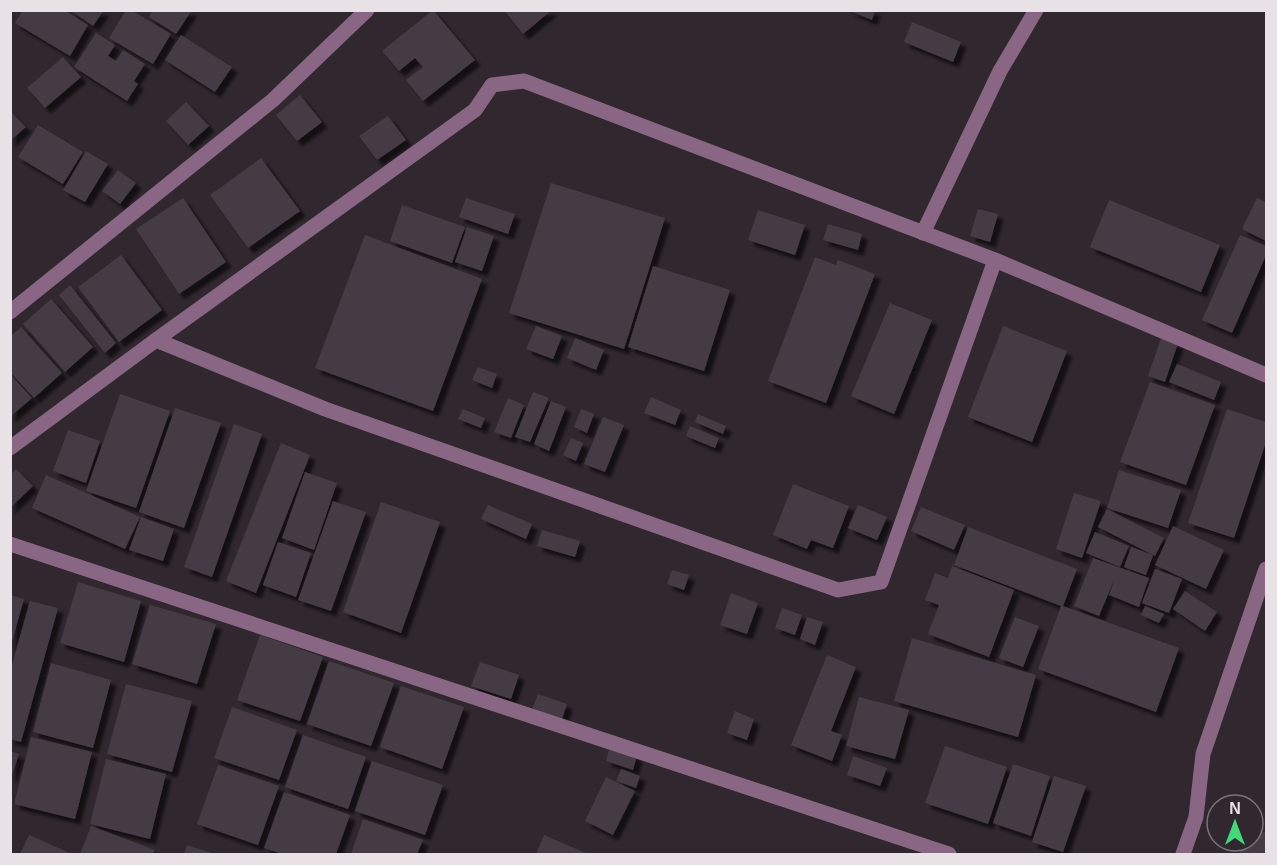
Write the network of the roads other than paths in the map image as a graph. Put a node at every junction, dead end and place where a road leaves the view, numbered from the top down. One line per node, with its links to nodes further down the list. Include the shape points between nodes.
1 (1036, 10): 3 (street, via 1000,71)
2 (358, 12): 5 (street, via 273,100)
3 (923, 233): 4 (street); 6 (street, via 524,81 492,85 475,110)
4 (995, 260): 6 (street, via 881,582 838,590 325,409); 7 (street)
5 (10, 312)
6 (156, 340): 8 (street)
7 (1266, 375)
8 (10, 448)
9 (10, 544): 11 (street)
10 (1266, 569): 12 (street, via 1203,754 1196,818)
11 (949, 855)
12 (1184, 855)

